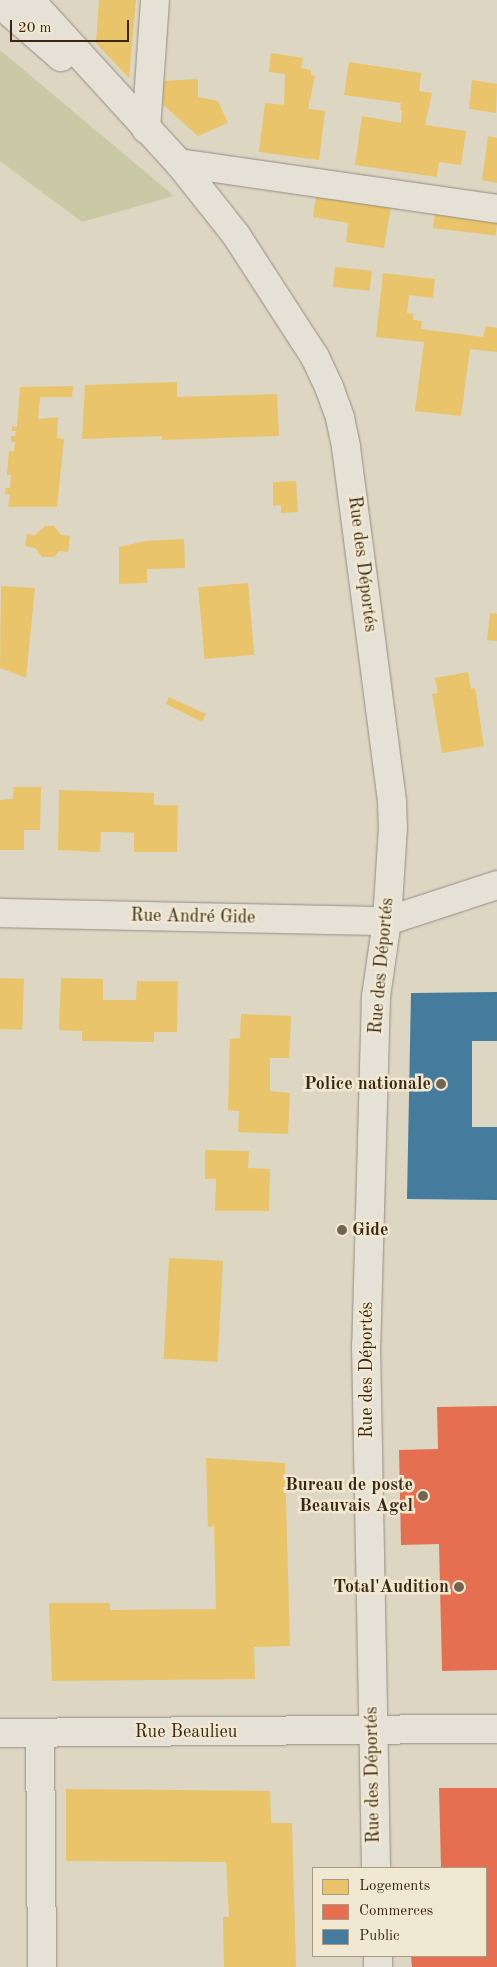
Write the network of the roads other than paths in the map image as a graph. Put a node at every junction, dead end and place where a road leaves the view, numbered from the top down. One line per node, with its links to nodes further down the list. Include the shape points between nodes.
1 (30, 0): 4 (street, Rue des Déportés)
2 (155, 0): 4 (street)
3 (0, 4): 4 (street, Rue des Déportés)
4 (146, 129): 5 (street, Rue des Déportés)
5 (179, 163): 6 (street); 9 (street, Rue des Déportés, via 236,235 300,330 340,418 351,478 392,803)
6 (497, 209)
7 (497, 885): 9 (street, Rue André Gide)
8 (0, 913): 9 (street, Rue André Gide)
9 (387, 921): 11 (street, Rue des Déportés, via 376,996 367,1336)
10 (497, 1729): 11 (street, Rue Beaulieu)
11 (372, 1730): 13 (street, Rue Beaulieu); 14 (street, Rue des Déportés)
12 (0, 1733): 13 (street, Rue Beaulieu)
13 (40, 1733): 15 (street)
14 (376, 1867)
15 (42, 1967)

